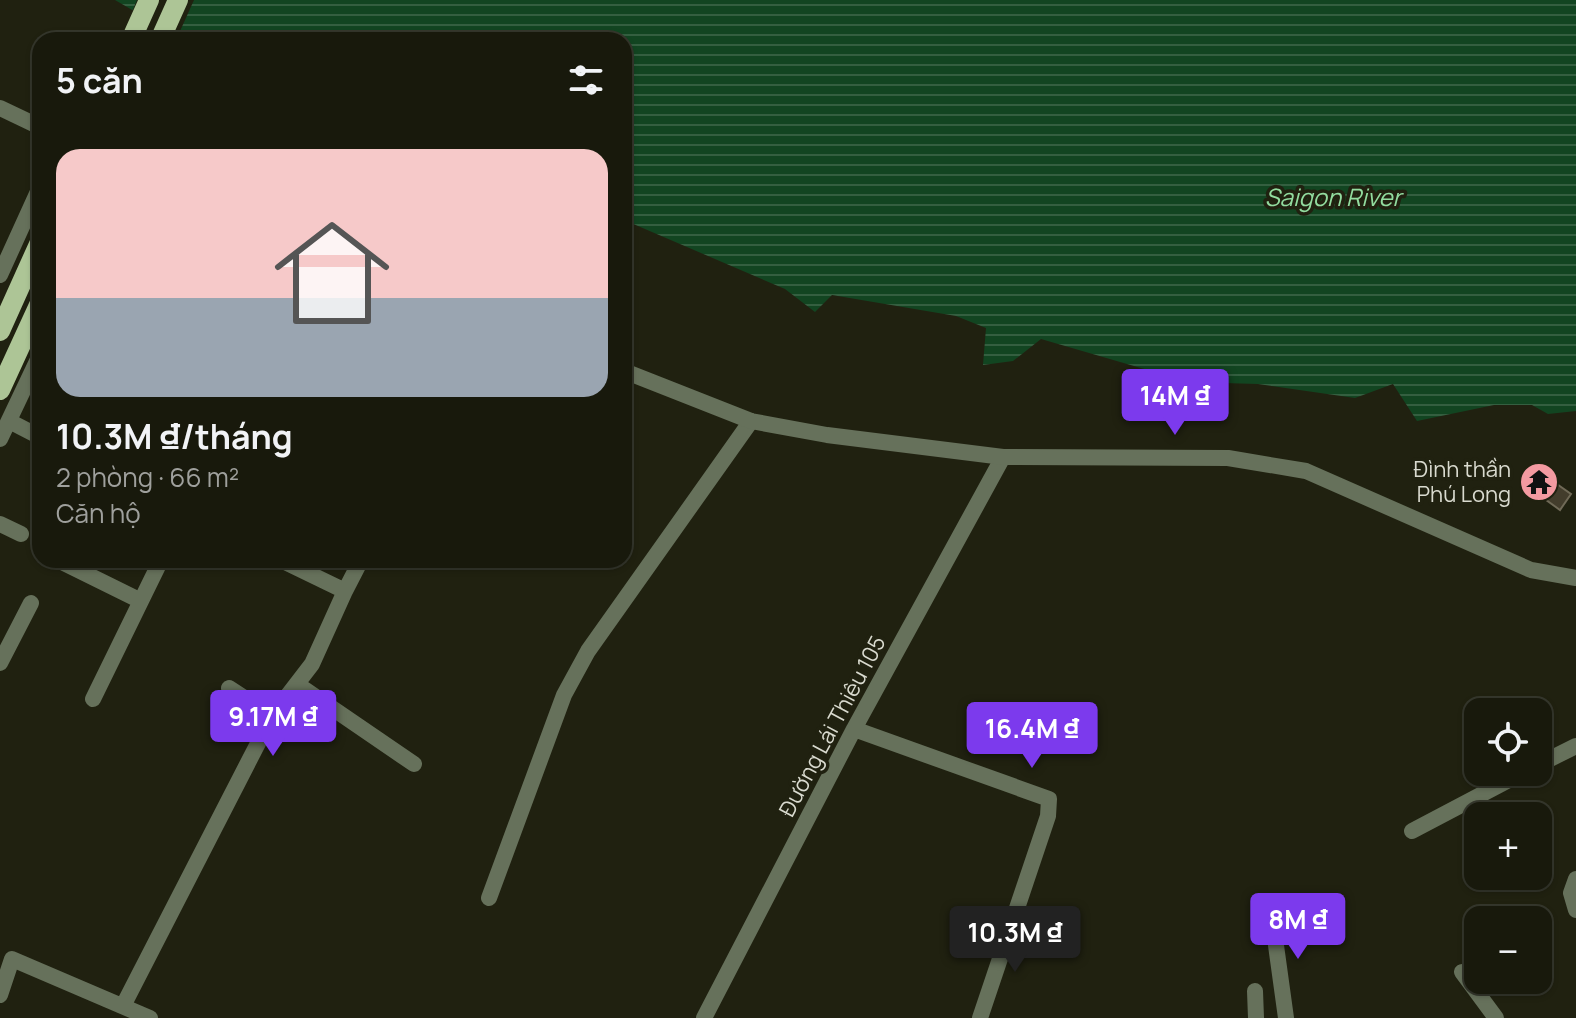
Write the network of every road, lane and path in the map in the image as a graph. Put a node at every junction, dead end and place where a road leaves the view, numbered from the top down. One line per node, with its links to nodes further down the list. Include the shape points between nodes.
1 (149, 0): 3 (main road)
2 (178, 0): 4 (main road)
3 (135, 32)
4 (164, 32)
5 (0, 108): 6 (street)
6 (32, 123)
7 (32, 205): 9 (street)
8 (32, 260): 11 (main road)
9 (0, 275)
10 (32, 320): 14 (main road)
11 (0, 331)
12 (32, 372): 15 (street)
13 (632, 374): 16 (street)
14 (0, 390)
15 (9, 421): 17 (street); 18 (street)
16 (751, 421): 19 (street); 42 (street, via 576,673)
17 (32, 433)
18 (0, 439)
19 (1003, 457): 26 (street, via 1228,458 1306,471 1531,570); 35 (street, Đường Lái Thiêu 105)
20 (0, 524): 21 (street)
21 (21, 534)
22 (74, 568): 28 (street)
23 (157, 568): 28 (street)
24 (298, 568): 27 (street)
25 (357, 568): 27 (street)
26 (1576, 578)
27 (345, 591): 31 (street, via 312,664)
28 (141, 601): 33 (street)
29 (31, 603): 30 (street)
30 (0, 663)
31 (297, 684): 34 (street); 38 (street)
32 (229, 688): 34 (street)
33 (93, 699)
34 (272, 716): 49 (street)
35 (854, 729): 51 (street, Đường Lái Thiêu 105); 52 (street, via 1049,799 1048,816)
36 (1576, 746): 37 (street)
37 (1552, 758)
38 (414, 764)
39 (1497, 786): 40 (street)
40 (1412, 831)
41 (1576, 879): 44 (street, via 1571,893)
42 (489, 898)
43 (1271, 909): 54 (street)
44 (1576, 910)
45 (6, 956): 48 (street); 49 (street)
46 (1462, 972): 55 (street)
47 (1255, 991): 53 (street)
48 (0, 995)
49 (124, 1004): 50 (street)
50 (150, 1018)
51 (704, 1018)
52 (980, 1018)
53 (1256, 1018)
54 (1286, 1018)
55 (1496, 1018)

